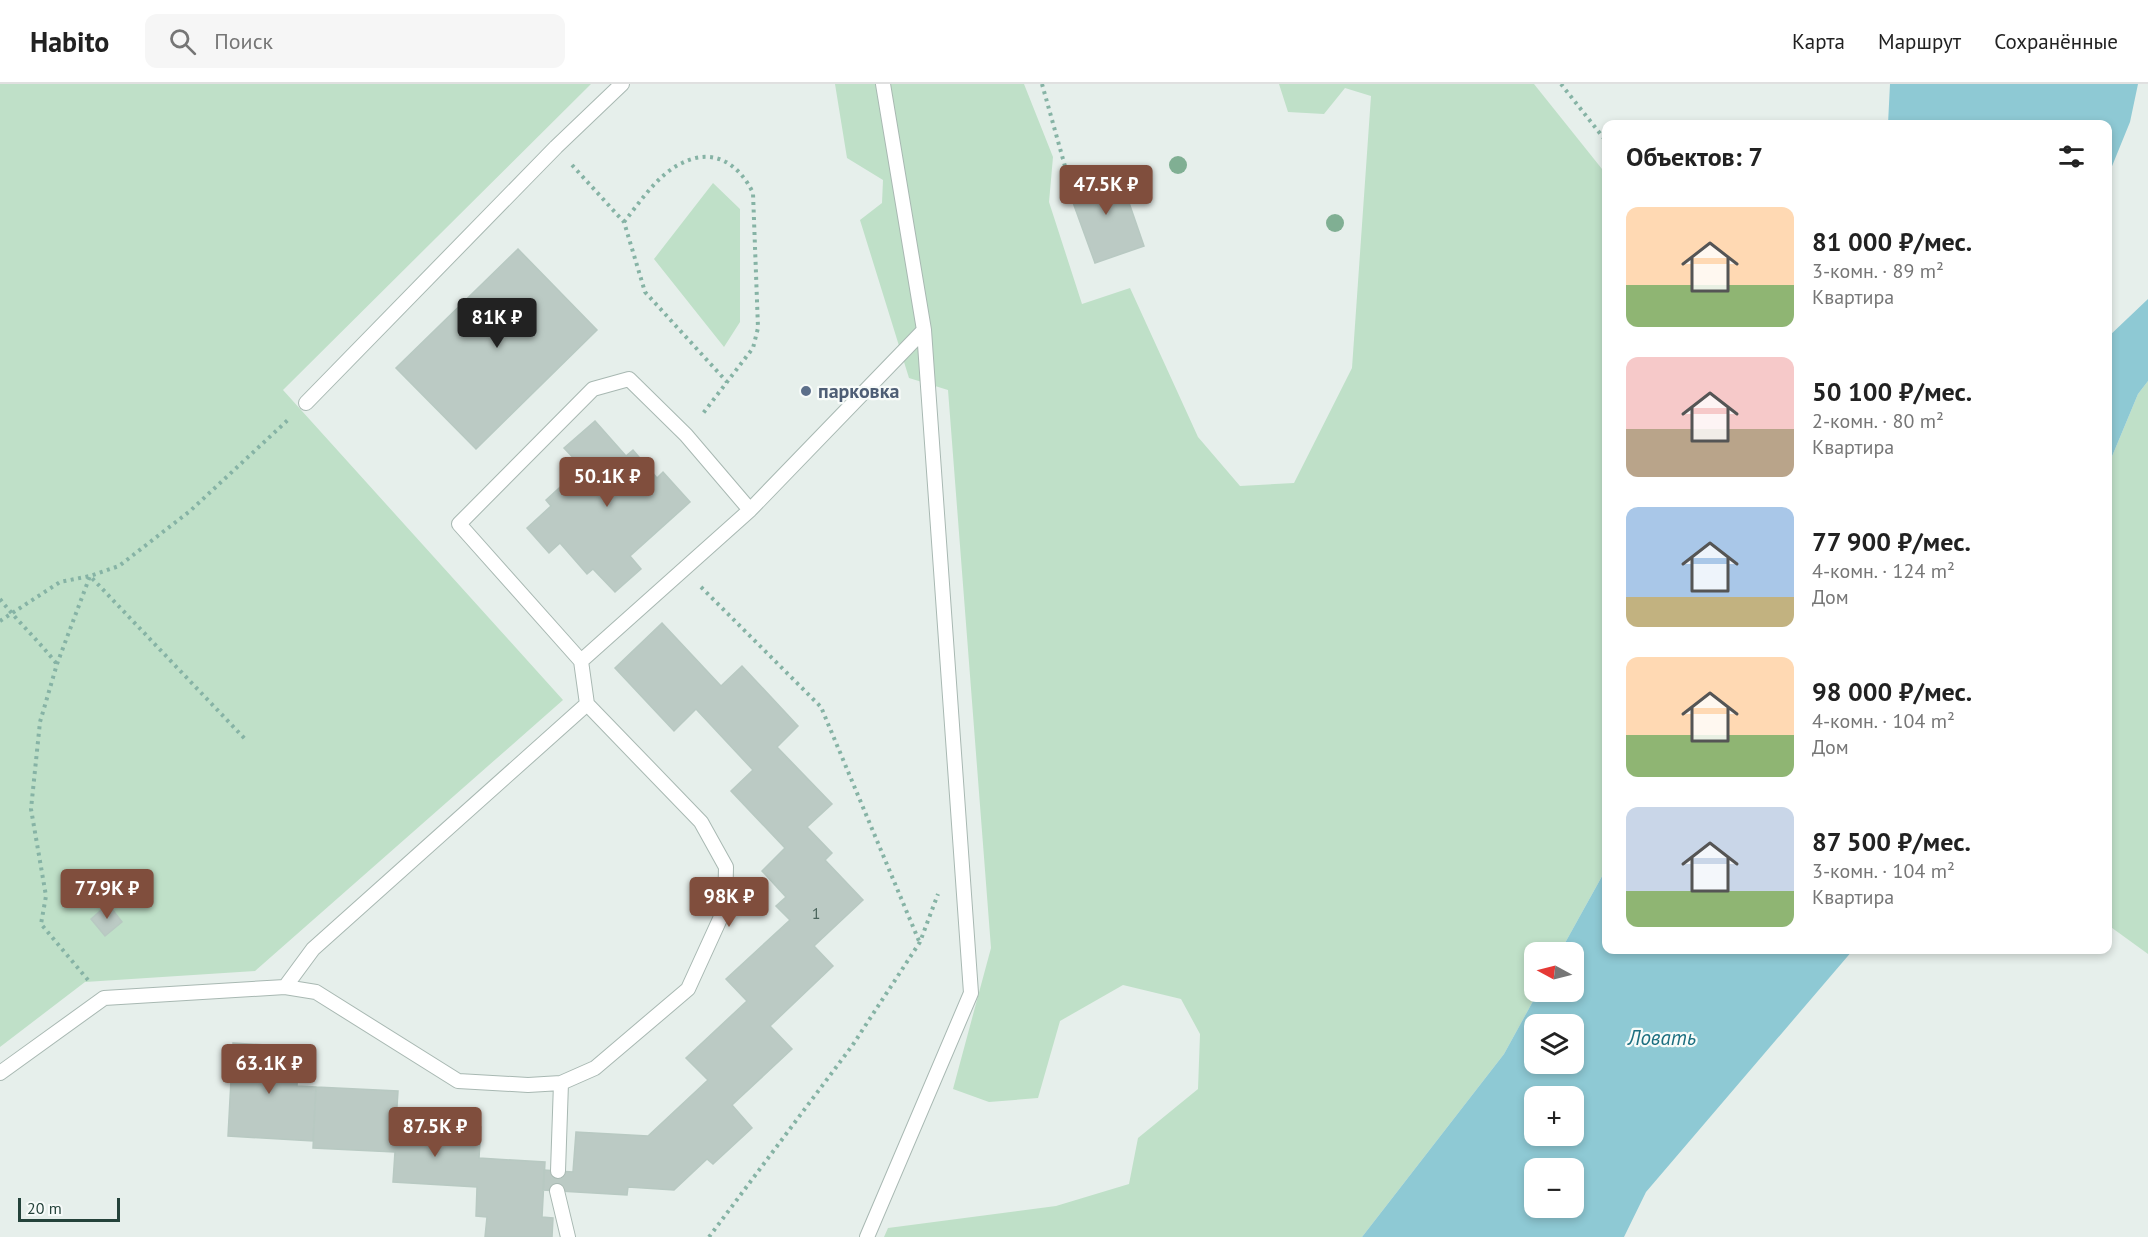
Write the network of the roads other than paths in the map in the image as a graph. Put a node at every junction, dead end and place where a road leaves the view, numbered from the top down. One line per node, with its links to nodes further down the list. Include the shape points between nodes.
1 (622, 84): 4 (lane)
2 (883, 84): 3 (lane)
3 (924, 330): 5 (lane); 14 (lane, via 971,993)
4 (306, 403)
5 (750, 510): 6 (lane); 6 (lane, via 686,435 629,379 593,389 459,524)
6 (581, 661): 7 (lane)
7 (587, 704): 8 (lane, via 313,950); 10 (lane, via 701,822 726,867 725,908 688,989 595,1068)
8 (285, 987): 9 (lane, via 104,998); 10 (lane, via 316,992 458,1081 528,1086)
9 (0, 1073)
10 (561, 1083): 11 (lane)
11 (558, 1171)
12 (557, 1191): 13 (lane)
13 (568, 1237)
14 (867, 1237)

